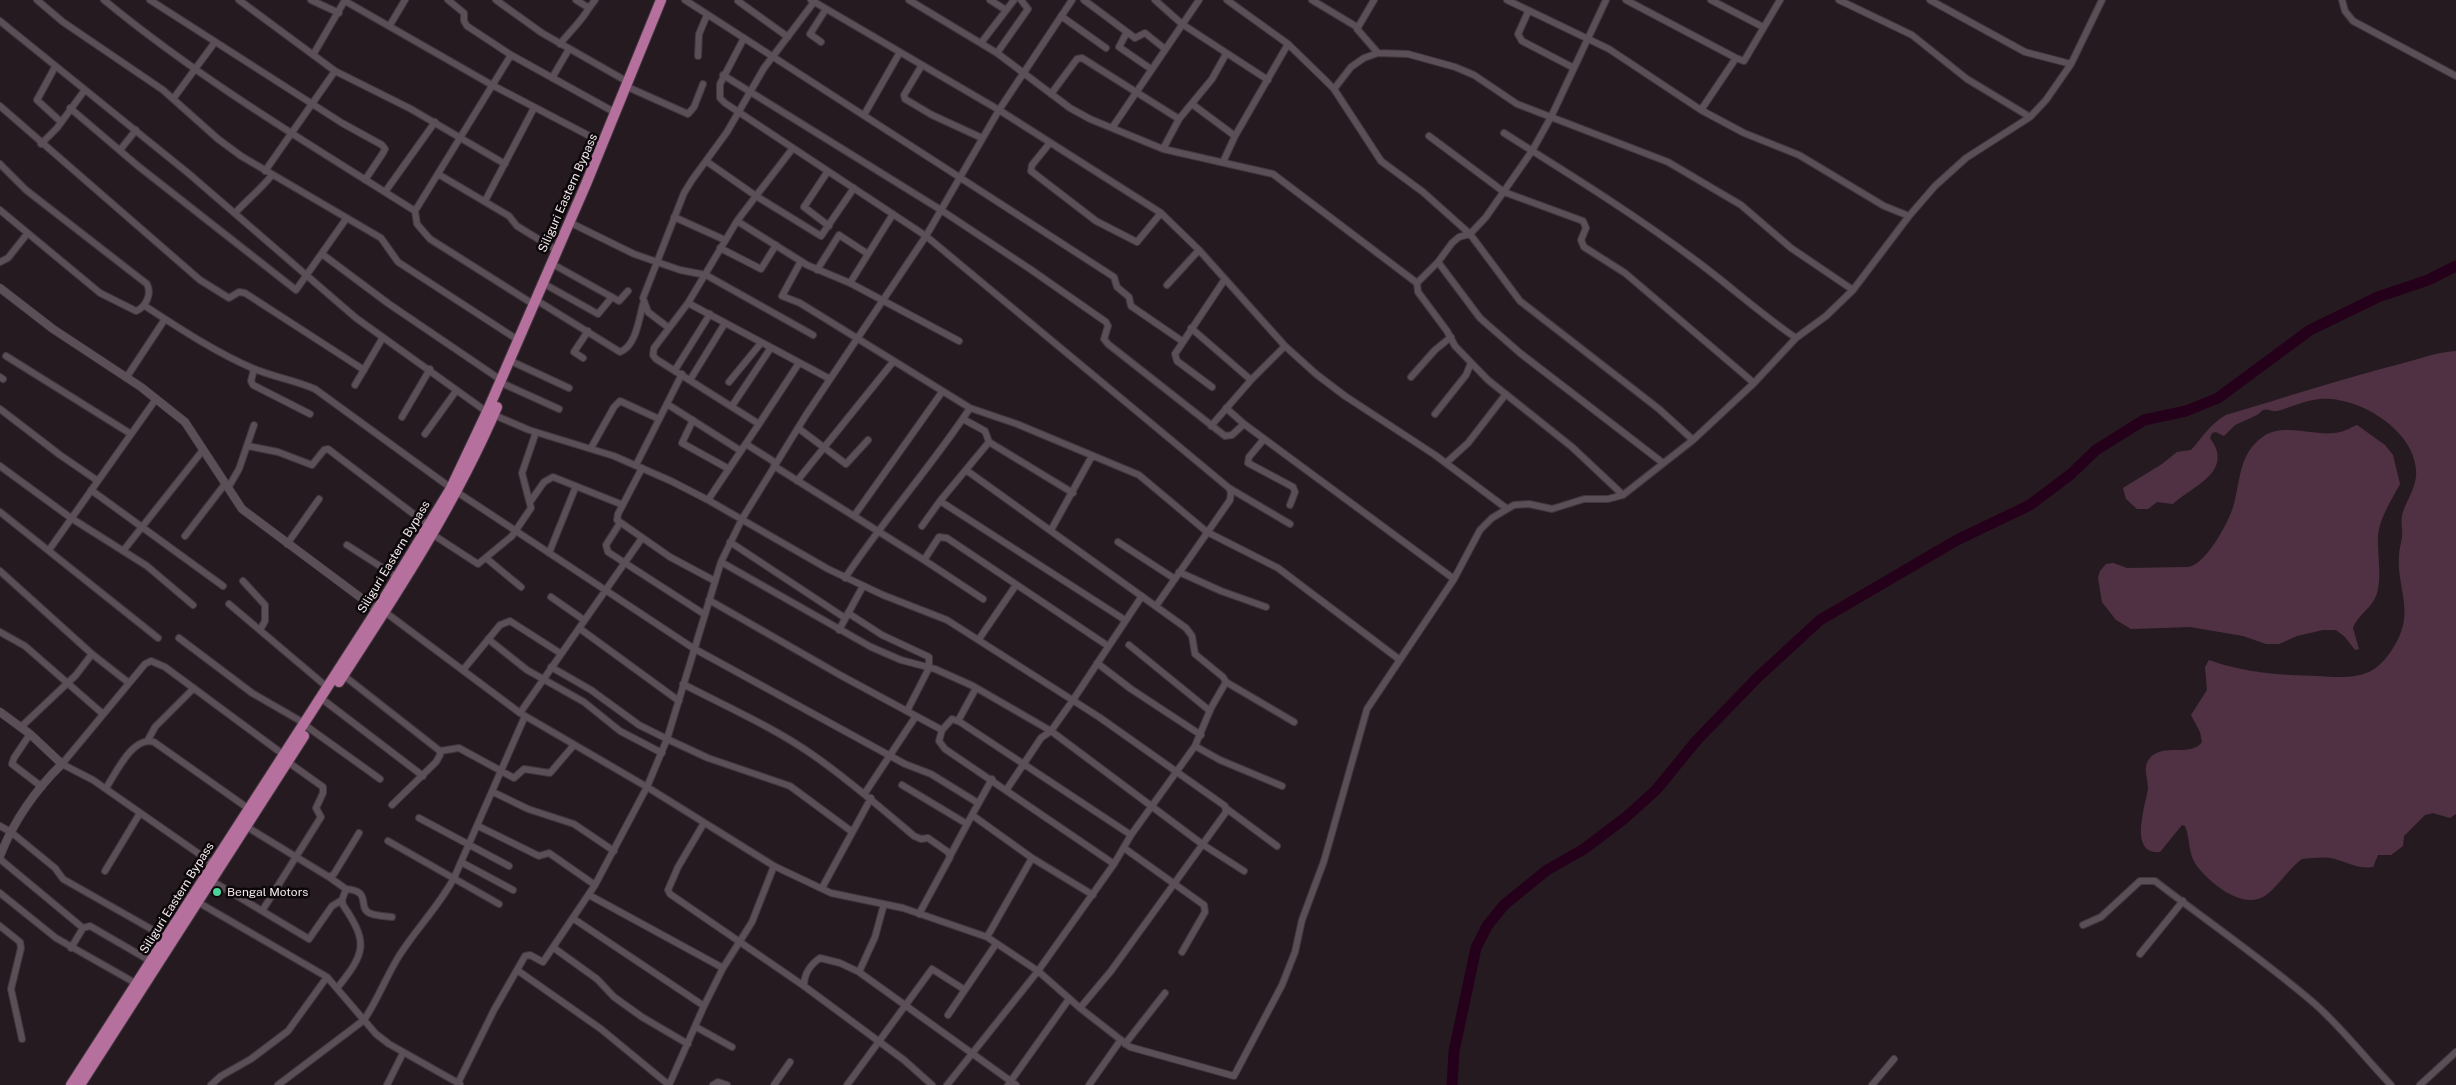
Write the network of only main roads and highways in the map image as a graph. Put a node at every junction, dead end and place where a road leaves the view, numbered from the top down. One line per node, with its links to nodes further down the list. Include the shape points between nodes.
1 (661, 0): 3 (main road, Siliguri Eastern Bypass)
2 (667, 0): 3 (main road, Siliguri Eastern Bypass)
3 (630, 86): 4 (main road, Siliguri Eastern Bypass, via 556,250); 4 (main road, Siliguri Eastern Bypass, via 548,286)
4 (537, 304): 5 (main road, Siliguri Eastern Bypass, via 518,340); 5 (main road, Siliguri Eastern Bypass, via 516,363)
5 (504, 382): 6 (main road, Siliguri Eastern Bypass, via 454,490)
6 (430, 530): 7 (main road, Siliguri Eastern Bypass); 7 (main road, Siliguri Eastern Bypass, via 397,577)
7 (381, 612): 8 (main road, Siliguri Eastern Bypass, via 327,687); 8 (main road, Siliguri Eastern Bypass, via 344,675)
8 (306, 726): 9 (main road, Siliguri Eastern Bypass)
9 (286, 758): 10 (main road, Siliguri Eastern Bypass, via 249,809); 10 (main road, Siliguri Eastern Bypass, via 247,827)
10 (217, 867): 11 (main road, Siliguri Eastern Bypass); 11 (main road, Siliguri Eastern Bypass, via 212,881)
11 (195, 900): 12 (main road, Siliguri Eastern Bypass); 12 (main road, Siliguri Eastern Bypass, via 137,984)
12 (80, 1082)

